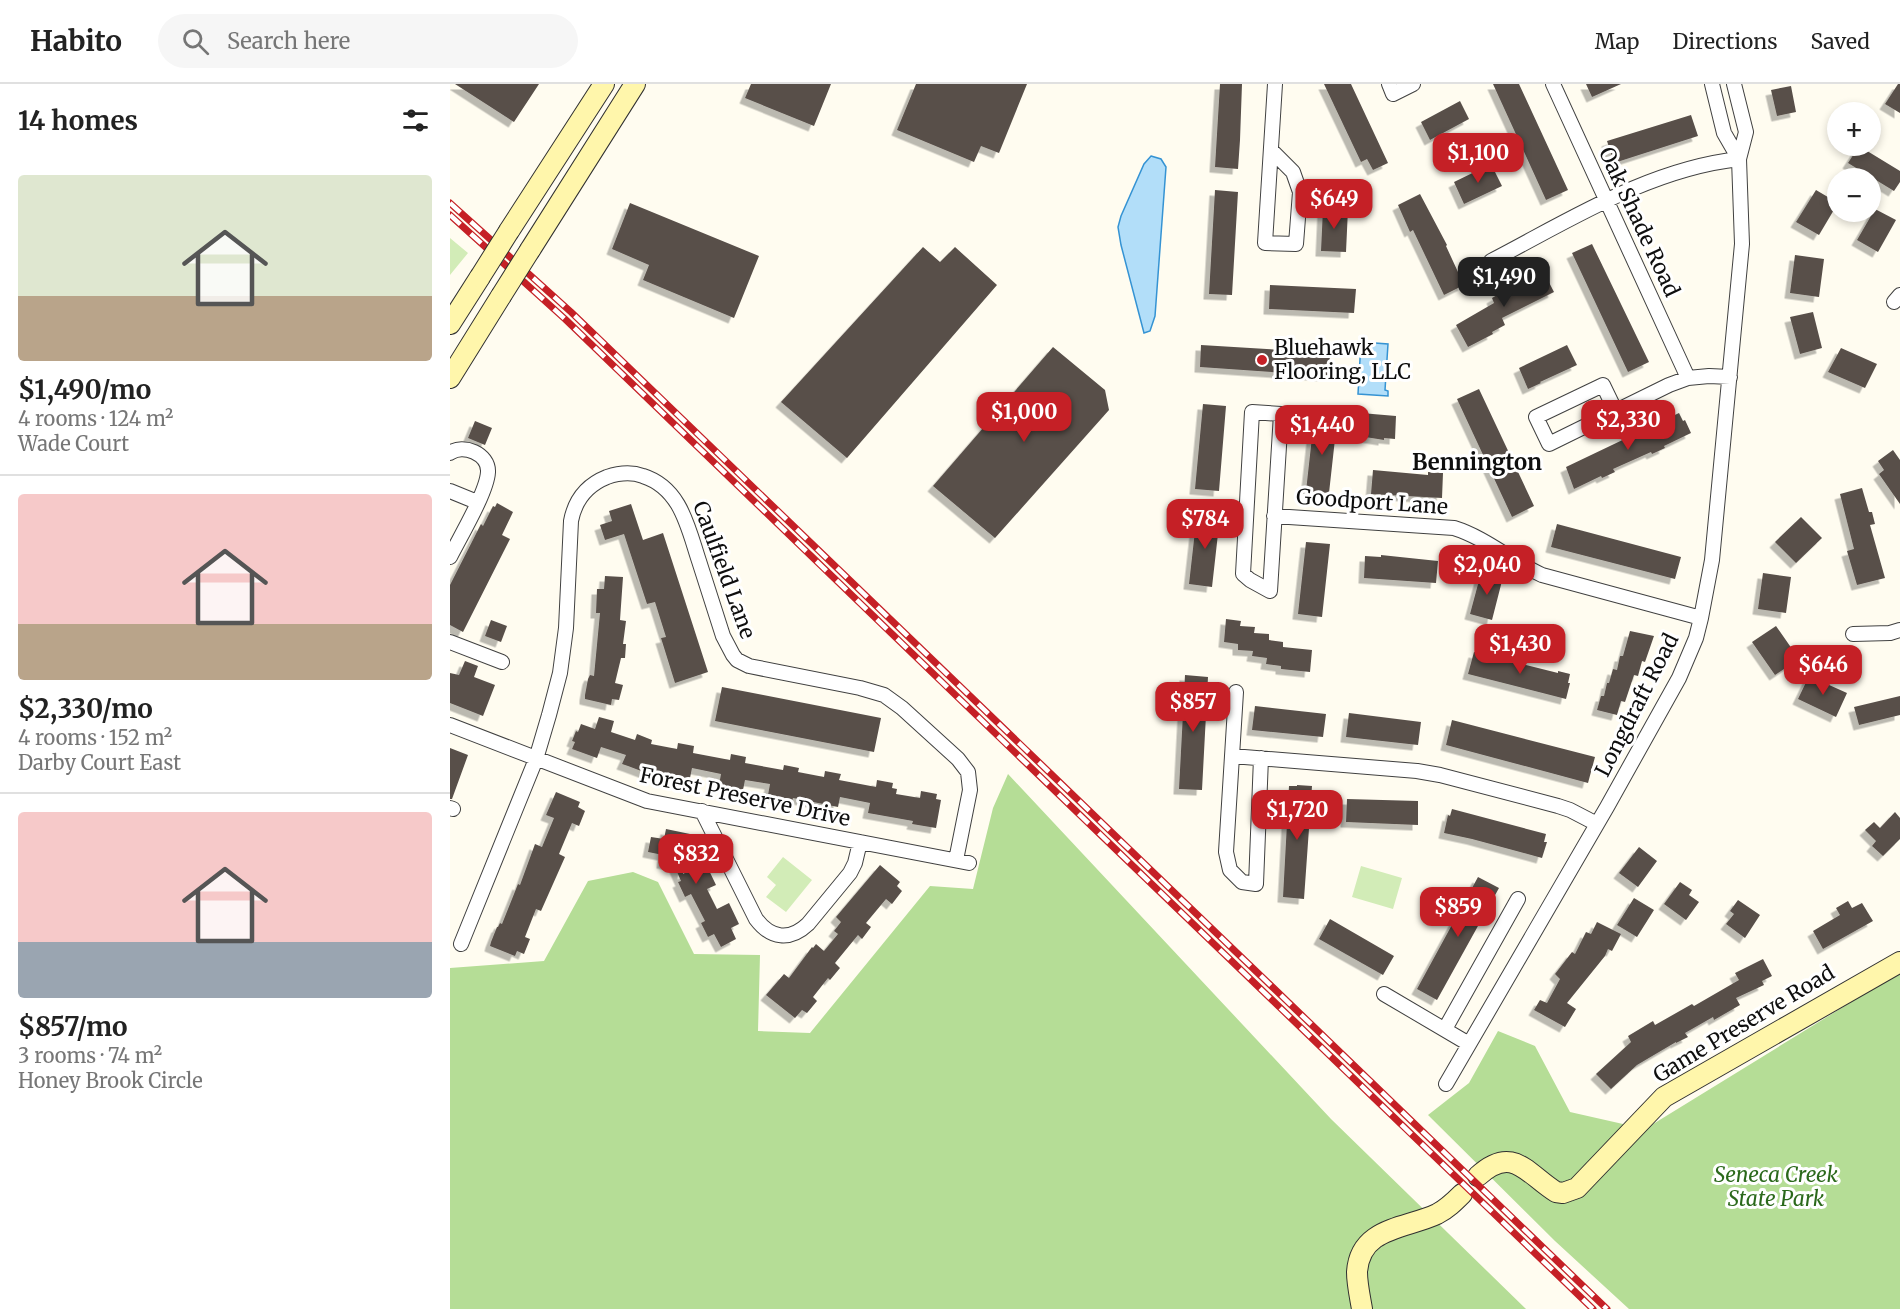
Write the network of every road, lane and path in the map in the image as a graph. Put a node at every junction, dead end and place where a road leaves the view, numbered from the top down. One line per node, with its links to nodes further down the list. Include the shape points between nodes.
1 (604, 84): 13 (street, bridge)
2 (635, 84): 15 (street, bridge)
3 (1275, 84): 9 (street)
4 (1389, 84): 5 (street, via 1393,94)
5 (1413, 84)
6 (1553, 84): 11 (street, Oak Shade Road)
7 (1712, 84): 10 (street, Longdraft Road, via 1724,133)
8 (1734, 84): 10 (street, Longdraft Road, via 1746,132)
9 (1271, 150): 9 (street, via 1293,172 1300,192 1296,244 1265,243)
10 (1739, 159): 11 (street, via 1666,176); 14 (street, Longdraft Road, via 1742,244)
11 (1606, 201): 12 (street); 16 (street, Oak Shade Road)
12 (1491, 261)
13 (450, 324)
14 (1730, 377): 16 (street); 23 (street, Longdraft Road, via 1712,560)
15 (450, 378)
16 (1688, 378): 17 (street)
17 (1616, 412): 17 (street, via 1549,444 1536,417 1603,385)
18 (450, 453): 20 (street, via 469,450 486,462 487,479)
19 (450, 491): 20 (street)
20 (477, 502): 22 (street)
21 (1274, 516): 21 (street, via 1270,591 1243,574 1252,412 1281,414); 23 (street, Goodport Lane, via 1454,528 1470,533 1542,575)
22 (450, 557)
23 (1701, 618): 34 (street, Longdraft Road, via 1679,678)
24 (1900, 630): 25 (street)
25 (1853, 634)
26 (450, 642): 27 (street)
27 (502, 662)
28 (1236, 692): 30 (street)
29 (450, 725): 32 (street, Forest Preserve Drive)
30 (1232, 756): 31 (street); 31 (street, via 1226,852 1230,870 1242,882 1256,884)
31 (1262, 758): 34 (street, via 1440,775 1558,806)
32 (536, 759): 33 (street, Forest Preserve Drive, via 638,798); 36 (street, Caulfield Lane, via 563,651 573,511 594,484 624,473 640,475 663,486 679,505 723,636 738,660 757,668 884,695 963,765 970,790); 38 (street, Caulfield Lane)
33 (702, 812): 35 (street, Forest Preserve Drive); 35 (street, via 756,919 770,932 783,936 796,934 806,926 850,873)
34 (1597, 824): 42 (street, Longdraft Road)
35 (860, 842): 36 (street, Forest Preserve Drive)
36 (963, 861)
37 (1518, 899): 41 (street)
38 (460, 944)
39 (1900, 962): 44 (street, Game Preserve Road, via 1665,1097 1577,1188 1556,1192 1515,1162 1495,1164)
40 (1384, 994): 41 (street)
41 (1445, 1029): 42 (street)
42 (1469, 1044): 43 (street, Longdraft Road)
43 (1446, 1084)
44 (1478, 1176)
45 (1462, 1194): 46 (street, via 1435,1215 1371,1240 1363,1251 1357,1274)
46 (1362, 1309)

